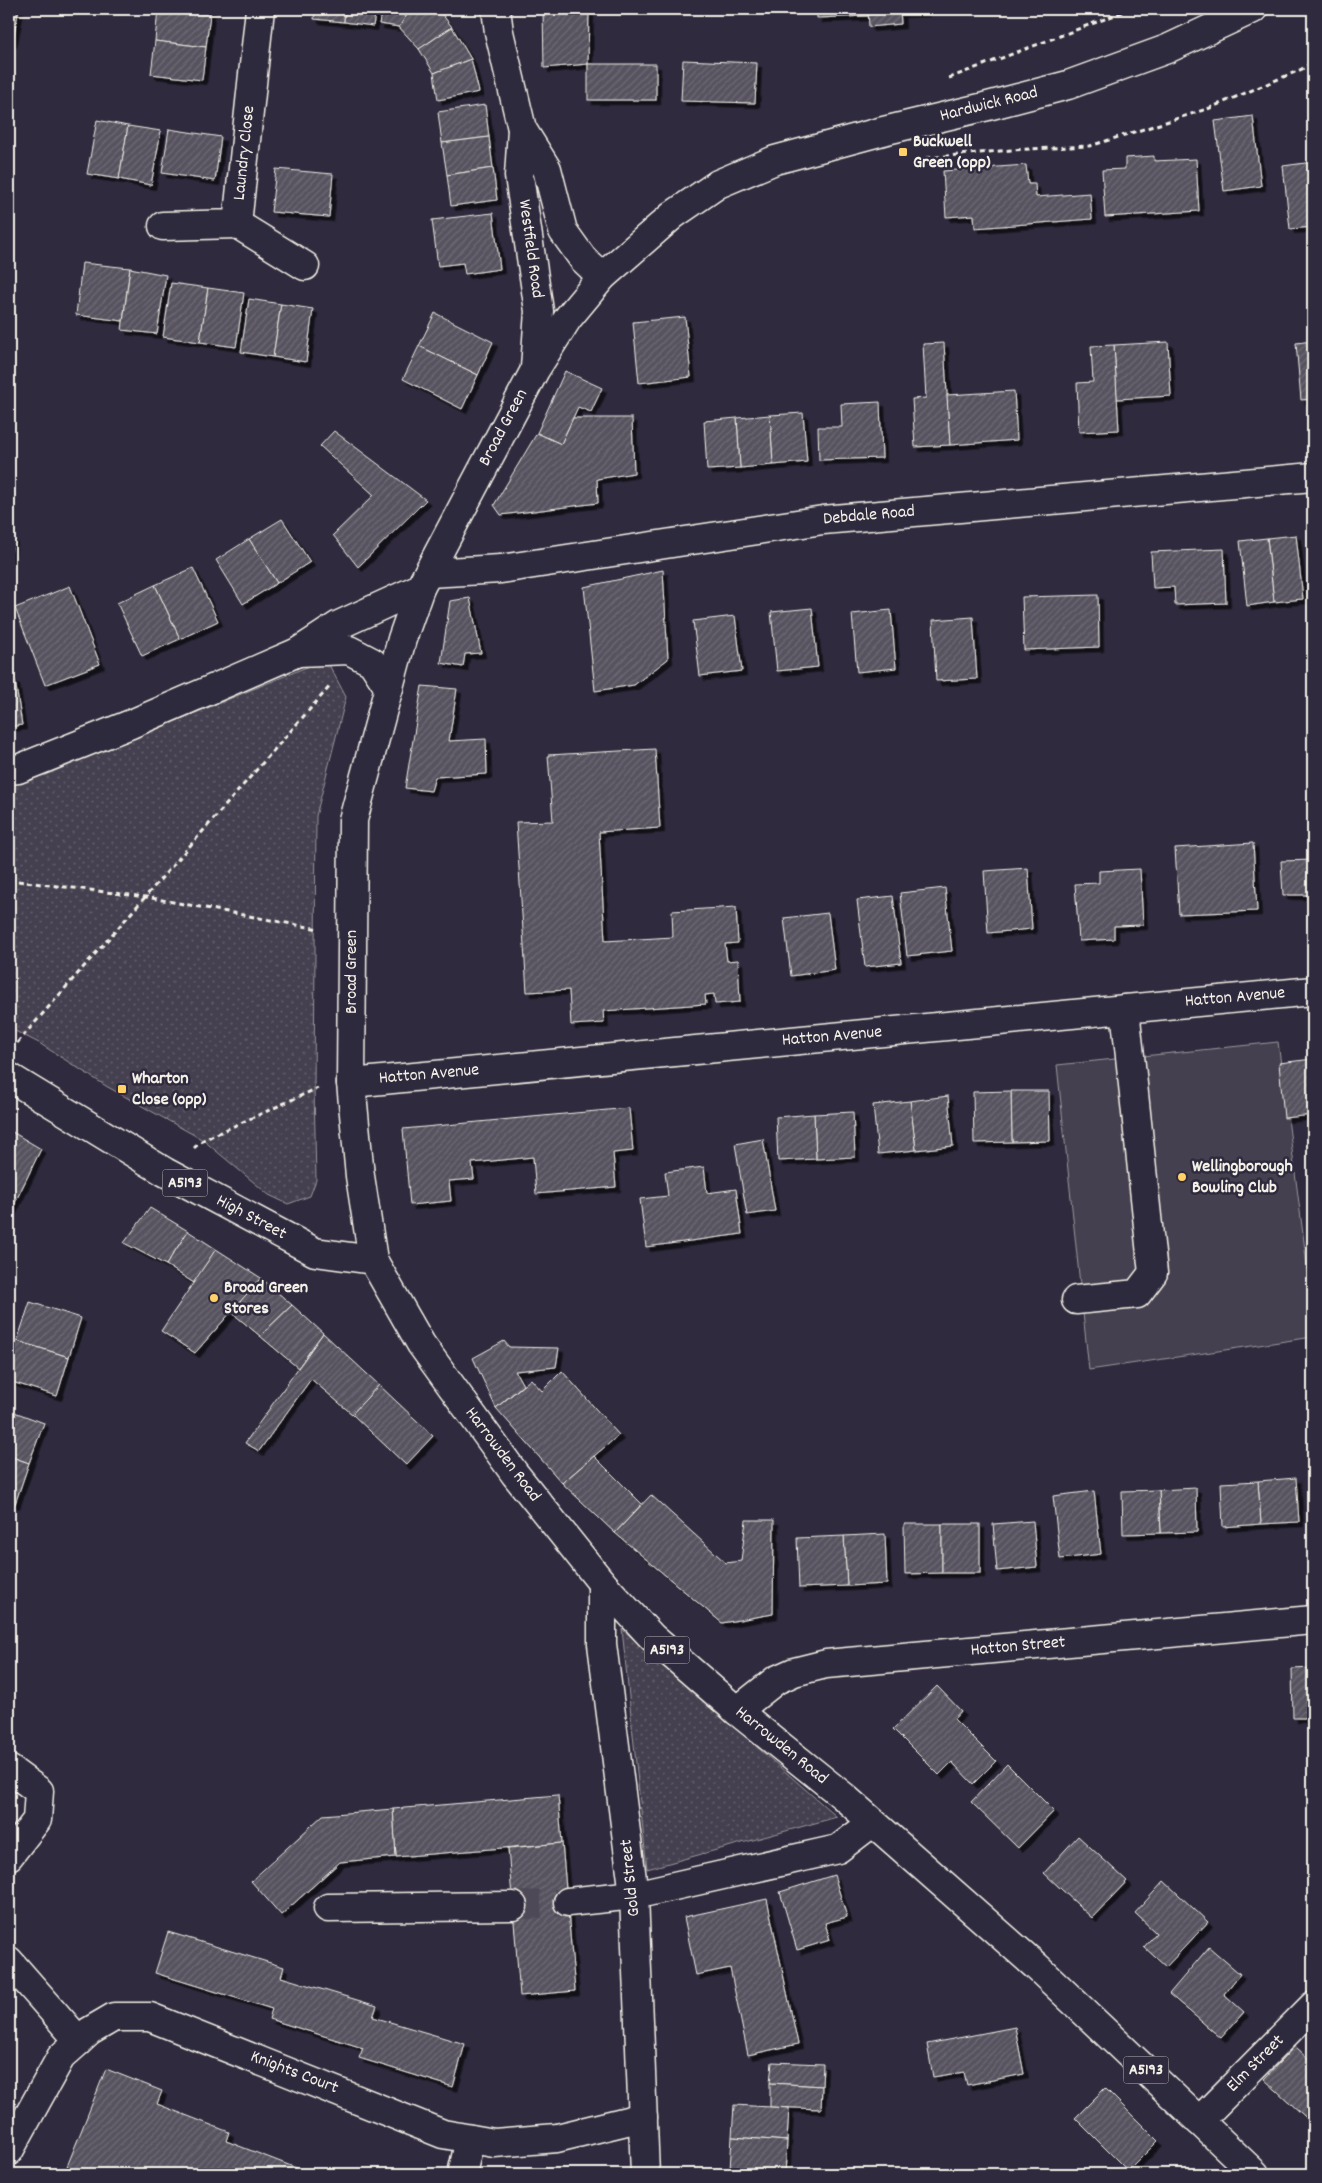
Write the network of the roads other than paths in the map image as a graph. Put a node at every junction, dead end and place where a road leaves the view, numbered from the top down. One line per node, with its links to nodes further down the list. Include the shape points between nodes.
1 (260, 9): 5 (street, Laundry Close)
2 (496, 9): 4 (street, Westfield Road)
3 (1253, 9): 8 (street, Hardwick Road, via 1167,49 1068,85 775,160 718,184 673,215)
4 (522, 129): 8 (street, Westfield Road, via 547,169 563,231); 9 (street, Westfield Road, via 519,176 539,311)
5 (238, 224): 6 (street, Laundry Close); 7 (street)
6 (163, 226)
7 (305, 266)
8 (602, 277): 9 (street, Broad Green, via 568,318)
9 (535, 370): 11 (street, Broad Green)
10 (1313, 477): 11 (street, Debdale Road, via 822,520)
11 (424, 580): 12 (street, via 339,625); 13 (street, Broad Green, via 402,639)
12 (298, 652): 13 (street, via 349,650 372,662); 14 (street, via 122,727)
13 (389, 688): 18 (street, Broad Green, via 353,820)
14 (9, 770)
15 (1313, 991): 16 (street, Hatton Avenue)
16 (1125, 1009): 18 (street, Hatton Avenue); 20 (street, via 1153,1273 1137,1294)
17 (9, 1077): 19 (street, High Street / A5193, via 165,1172 315,1252)
18 (351, 1083): 19 (street, Broad Green)
19 (372, 1260): 21 (street, Harrowden Road / A5193, via 420,1344 515,1474)
20 (1076, 1300)
21 (602, 1583): 23 (street, Harrowden Road / A5193, via 652,1636); 27 (street, Gold Street, via 602,1644)
22 (1313, 1620): 23 (street, Hatton Street, via 826,1664 776,1680)
23 (737, 1711): 25 (street, Harrowden Road / A5193)
24 (9, 1768): 26 (street, via 39,1791 37,1820)
25 (872, 1823): 27 (street, via 838,1849); 35 (street, Harrowden Road / A5193, via 1036,1966)
26 (9, 1856)
27 (634, 1894): 28 (street); 34 (street, Gold Street)
28 (568, 1902)
29 (513, 1906): 30 (street)
30 (328, 1908)
31 (9, 1962): 33 (street)
32 (1313, 2006): 35 (street, Elm Street)
33 (78, 2041): 36 (street, Knights Court, via 114,2018 150,2017 444,2134); 37 (street, Knights Court, via 61,2057)
34 (643, 2117): 36 (street, Knights Court, via 557,2138 494,2142); 39 (street, Gold Street)
35 (1200, 2121): 40 (street, Harrowden Road / A5193)
36 (470, 2138): 38 (street)
37 (9, 2151)
38 (462, 2174)
39 (645, 2174)
40 (1255, 2174)

